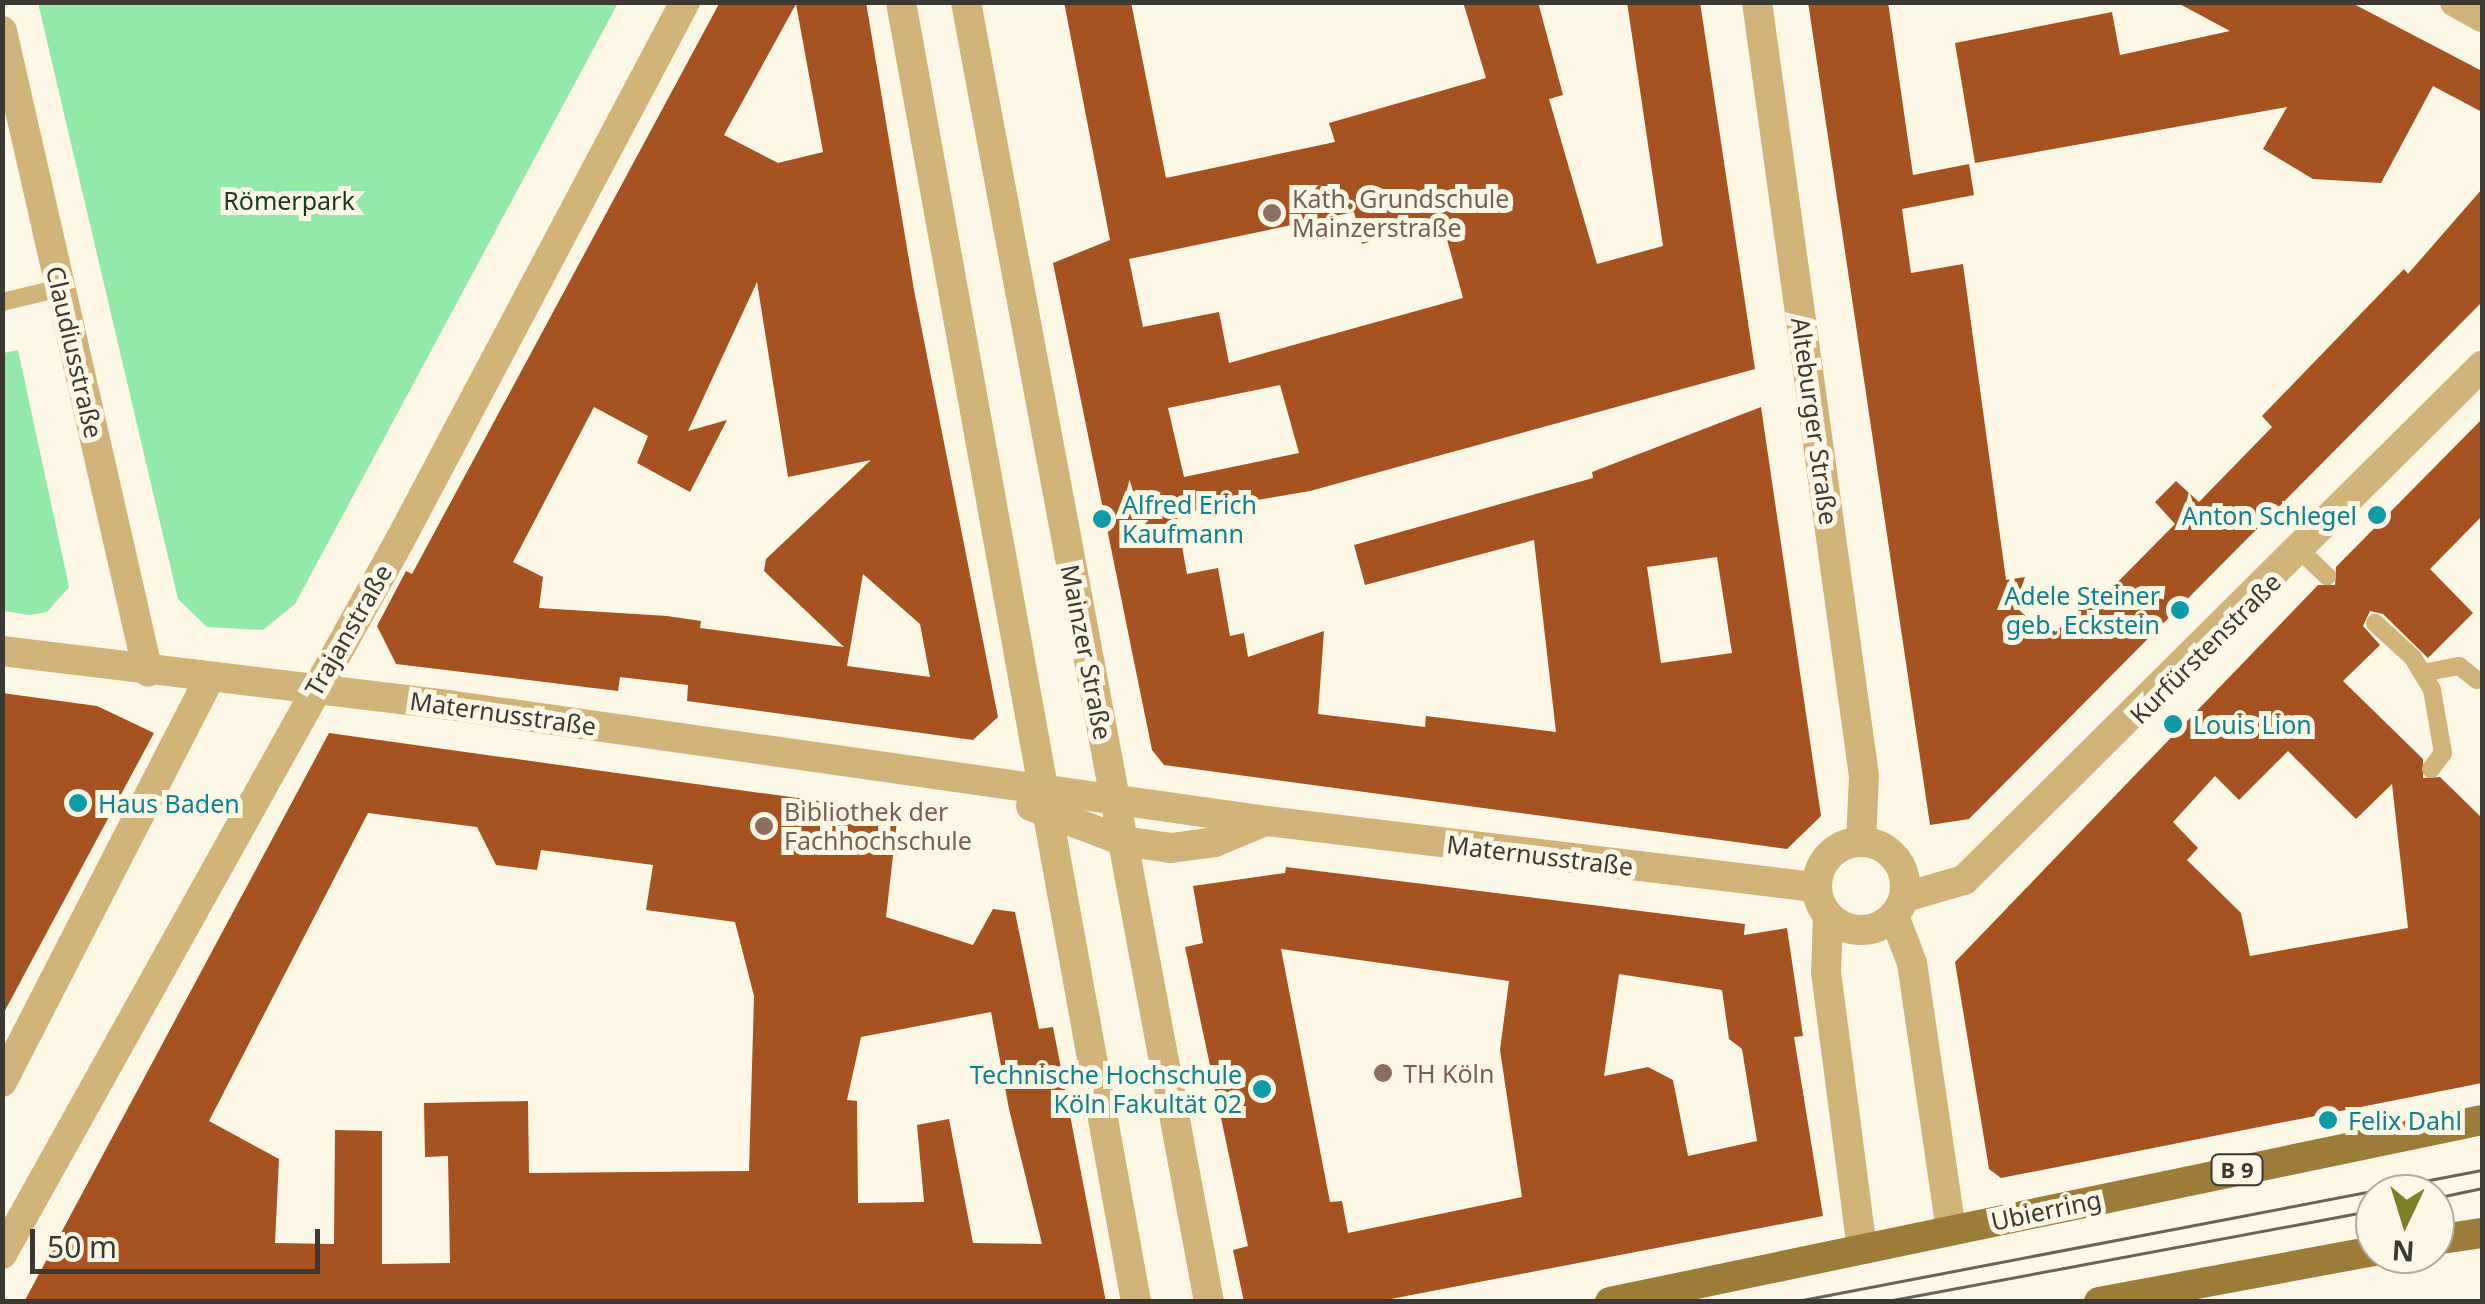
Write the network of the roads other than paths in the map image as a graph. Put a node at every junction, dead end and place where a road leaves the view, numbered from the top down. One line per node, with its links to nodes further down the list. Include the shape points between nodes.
1 (686, 2): 19 (street, Trajanstraße, via 455,440)
2 (902, 2): 22 (street)
3 (966, 2): 21 (street, Mainzer Straße)
4 (1757, 2): 25 (street, Alteburger Straße, via 1864,776)
5 (2455, 2): 6 (street)
6 (2482, 17)
7 (2, 31): 8 (street, Claudiusstraße)
8 (60, 288): 9 (lane); 15 (street, Claudiusstraße)
9 (2, 302)
10 (2482, 366): 11 (street, Kurfürstenstraße)
11 (2302, 552): 12 (lane); 27 (street, Kurfürstenstraße, via 1964,880)
12 (2326, 576)
13 (2375, 623): 20 (lane, via 2413,658 2432,690 2443,753)
14 (2, 652): 15 (street, Maternusstraße)
15 (148, 672): 17 (street, Maternusstraße)
16 (2428, 672): 18 (lane, via 2459,666)
17 (210, 678): 19 (street, Maternusstraße); 29 (street)
18 (2477, 680)
19 (314, 688): 22 (street, Maternusstraße, via 1003,785); 35 (street, Trajanstraße)
20 (2432, 768)
21 (1115, 799): 22 (street, Maternusstraße); 23 (street, Maternusstraße); 24 (street, Mainzer Straße)
22 (1041, 802): 24 (street, Maternusstraße); 37 (street)
23 (1266, 821): 24 (street, Maternusstraße, via 1215,842 1172,848); 26 (street, Maternusstraße)
24 (1123, 841): 38 (street, Mainzer Straße)
25 (1861, 841): 26 (street, via 1829,854); 27 (street, via 1890,852 1900,864)
26 (1814, 887): 28 (street)
27 (1900, 907): 28 (street, via 1863,931); 31 (street)
28 (1828, 916): 34 (street, via 1826,972)
29 (2, 1082)
30 (2482, 1120): 31 (main road, Ubierring / B 9)
31 (1952, 1230): 34 (main road, Ubierring / B 9)
32 (2482, 1233): 33 (main road)
33 (2455, 1237)
34 (1862, 1248): 39 (main road, Ubierring / B 9)
35 (2, 1254)
36 (2355, 1255): 40 (main road)
37 (1136, 1302)
38 (1209, 1302)
39 (1610, 1302)
40 (2100, 1302)

